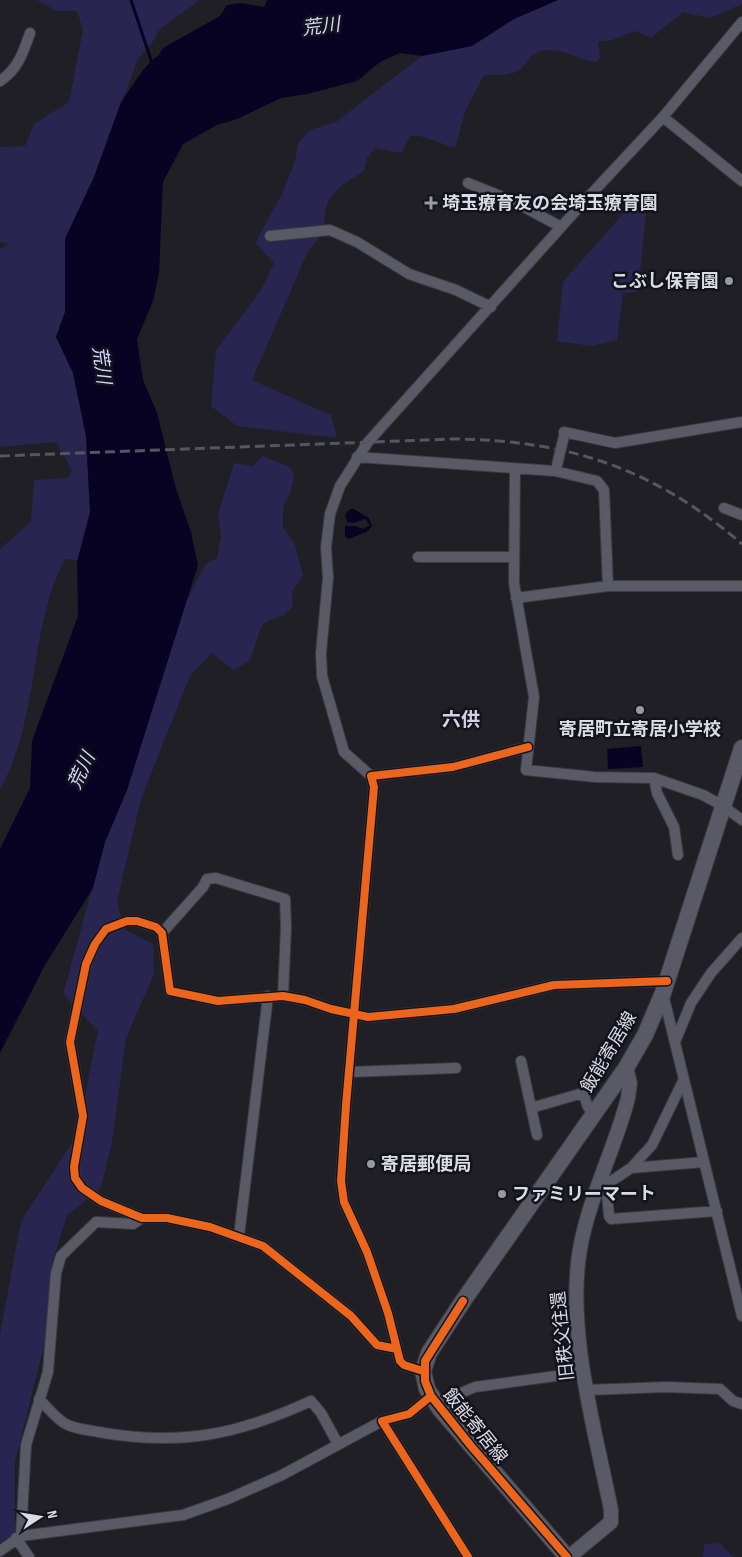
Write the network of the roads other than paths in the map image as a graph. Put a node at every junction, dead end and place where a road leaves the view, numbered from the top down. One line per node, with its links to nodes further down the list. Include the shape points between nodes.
1 (742, 22): 4 (street)
2 (30, 33): 3 (street, via 15,68)
3 (0, 81)
4 (663, 117): 5 (street); 7 (street)
5 (742, 181)
6 (468, 183): 7 (street)
7 (561, 227): 9 (street)
8 (270, 236): 9 (street, via 330,230 357,242 409,274 440,283)
9 (491, 307): 11 (street)
10 (742, 422): 13 (street, bridge, via 615,443 564,432)
11 (357, 457): 12 (street); 23 (street, via 340,486 330,514 321,668 344,752)
12 (515, 468): 13 (street); 17 (street)
13 (556, 468): 18 (street, via 597,481 604,490)
14 (724, 508): 15 (street)
15 (742, 515)
16 (418, 557): 17 (street)
17 (514, 557): 20 (street)
18 (608, 586): 19 (street); 20 (street)
19 (742, 586)
20 (516, 598): 21 (street, via 534,698)
21 (528, 748): 23 (street, via 453,767); 24 (street, via 526,770 595,777)
22 (741, 754): 25 (main road, 飯能寄居線)
23 (372, 776): 33 (street, via 374,787)
24 (654, 778): 25 (street); 27 (street, via 657,792 674,827)
25 (723, 806): 26 (street); 30 (main road, 飯能寄居線)
26 (742, 820)
27 (678, 855)
28 (162, 933): 31 (street, via 170,991 218,1001); 32 (street, via 207,879 216,878 285,899); 47 (street, via 156,927 137,921 106,929 86,964 70,1042 83,1116 75,1178 82,1188 101,1201)
29 (742, 938): 34 (street, via 691,1003)
30 (665, 987): 33 (street, via 554,985 454,1010); 34 (street); 37 (main road, 飯能寄居線, via 645,1035)
31 (268, 996): 32 (street); 48 (street)
32 (283, 996): 33 (street)
33 (354, 1016): 38 (street)
34 (675, 1042): 39 (street)
35 (521, 1061): 40 (street)
36 (456, 1068): 38 (street)
37 (626, 1068): 41 (main road, 飯能寄居線); 45 (street, 旧秩父往還, via 630,1083 628,1098)
38 (349, 1072): 51 (street, via 341,1164 344,1202 367,1252)
39 (684, 1079): 43 (street); 44 (street, via 652,1145)
40 (531, 1108): 41 (street, via 583,1093 588,1107); 42 (street)
41 (595, 1113): 52 (main road, 飯能寄居線, via 460,1306 429,1353)
42 (537, 1135)
43 (704, 1162): 44 (street); 46 (street)
44 (631, 1168): 45 (street)
45 (602, 1187): 46 (street, via 611,1219); 53 (street, 旧秩父往還, via 584,1231 576,1281 575,1303)
46 (717, 1211): 49 (street)
47 (142, 1218): 48 (street, via 167,1218); 55 (street, via 133,1224 96,1222 61,1256 56,1273 48,1372)
48 (239, 1236): 51 (street, via 263,1246 289,1265 351,1316 377,1345)
49 (737, 1277): 50 (street)
50 (742, 1316)
51 (397, 1349): 52 (street, via 404,1365)
52 (423, 1371): 56 (main road, 飯能寄居線, via 427,1389)
53 (585, 1372): 54 (street, 旧秩父往還); 56 (street, via 475,1387)
54 (588, 1390): 57 (street, via 720,1389 733,1401); 64 (street, 旧秩父往還, via 611,1522)
55 (40, 1399): 59 (street, via 72,1427 118,1435 158,1437 223,1433 268,1420 311,1401); 60 (street, via 26,1446)
56 (436, 1402): 58 (street); 64 (main road, 飯能寄居線)
57 (742, 1404)
58 (382, 1422): 59 (street); 63 (street)
59 (338, 1444): 60 (street, via 282,1475 183,1515)
60 (19, 1537): 61 (street); 62 (street)
61 (0, 1551)
62 (29, 1557)
63 (468, 1557)
64 (568, 1557)

